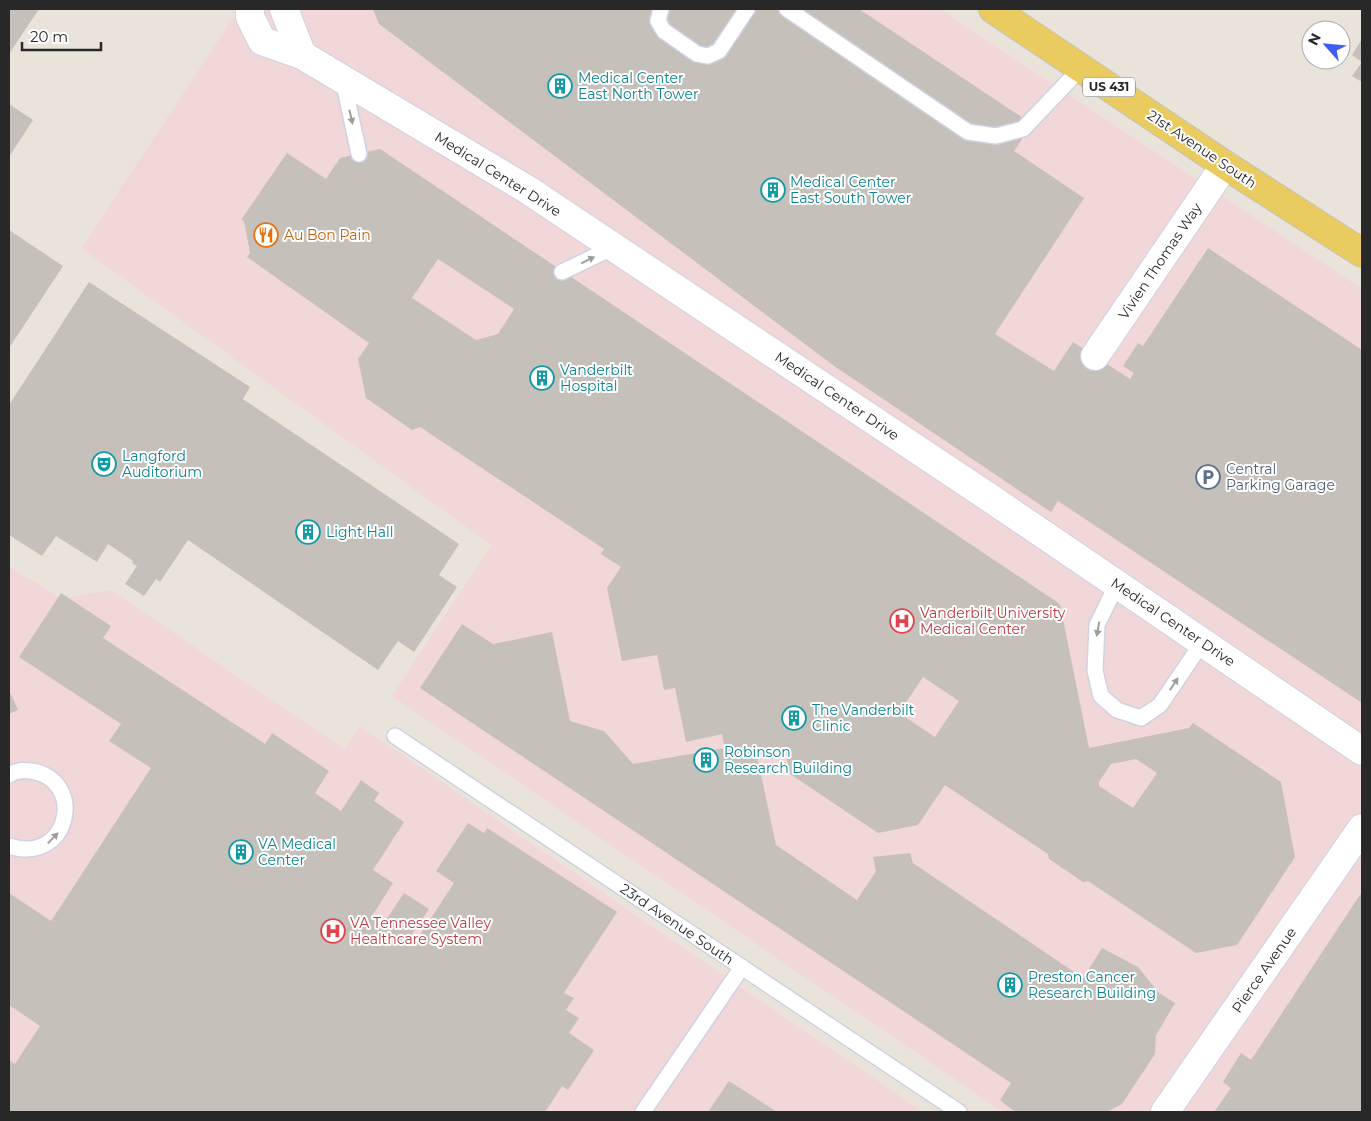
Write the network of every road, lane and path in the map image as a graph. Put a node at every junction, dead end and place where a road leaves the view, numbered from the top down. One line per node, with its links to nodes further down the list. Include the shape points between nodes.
1 (250, 9): 7 (street, Medical Center Drive, via 250,17 262,41)
2 (284, 9): 7 (street)
3 (661, 9): 4 (lane, via 658,21 664,31 697,54 708,56 719,51)
4 (747, 9)
5 (787, 9): 8 (lane, via 968,132 996,136 1023,129)
6 (993, 9): 8 (main road, 21st Avenue South / US 431)
7 (302, 55): 9 (street, Medical Center Drive)
8 (1081, 68): 11 (main road, 21st Avenue South / US 431)
9 (342, 80): 10 (lane, one-way to 10); 12 (street, Medical Center Drive, via 528,190)
10 (359, 154)
11 (1226, 165): 13 (main road, 21st Avenue South / US 431); 15 (street, Vivien Thomas Way)
12 (614, 248): 14 (lane, one-way to 12); 16 (street, Medical Center Drive)
13 (1362, 253)
14 (562, 272)
15 (1095, 356)
16 (1116, 584): 17 (street, Medical Center Drive); 17 (lane, one-way to 17, via 1097,625 1095,670 1101,696 1117,710 1141,718 1160,705)
17 (1202, 642): 19 (street, Medical Center Drive)
18 (395, 736): 23 (lane, 23rd Avenue South)
19 (1362, 752)
20 (9, 775): 22 (lane, one-way to 20, via 33,850 46,845 63,826 66,812 59,788 50,778 38,772 25,771)
21 (1362, 828): 26 (street, Pierce Avenue)
22 (9, 846)
23 (742, 968): 24 (lane); 25 (lane, 23rd Avenue South)
24 (643, 1112)
25 (959, 1112)
26 (1165, 1112)

